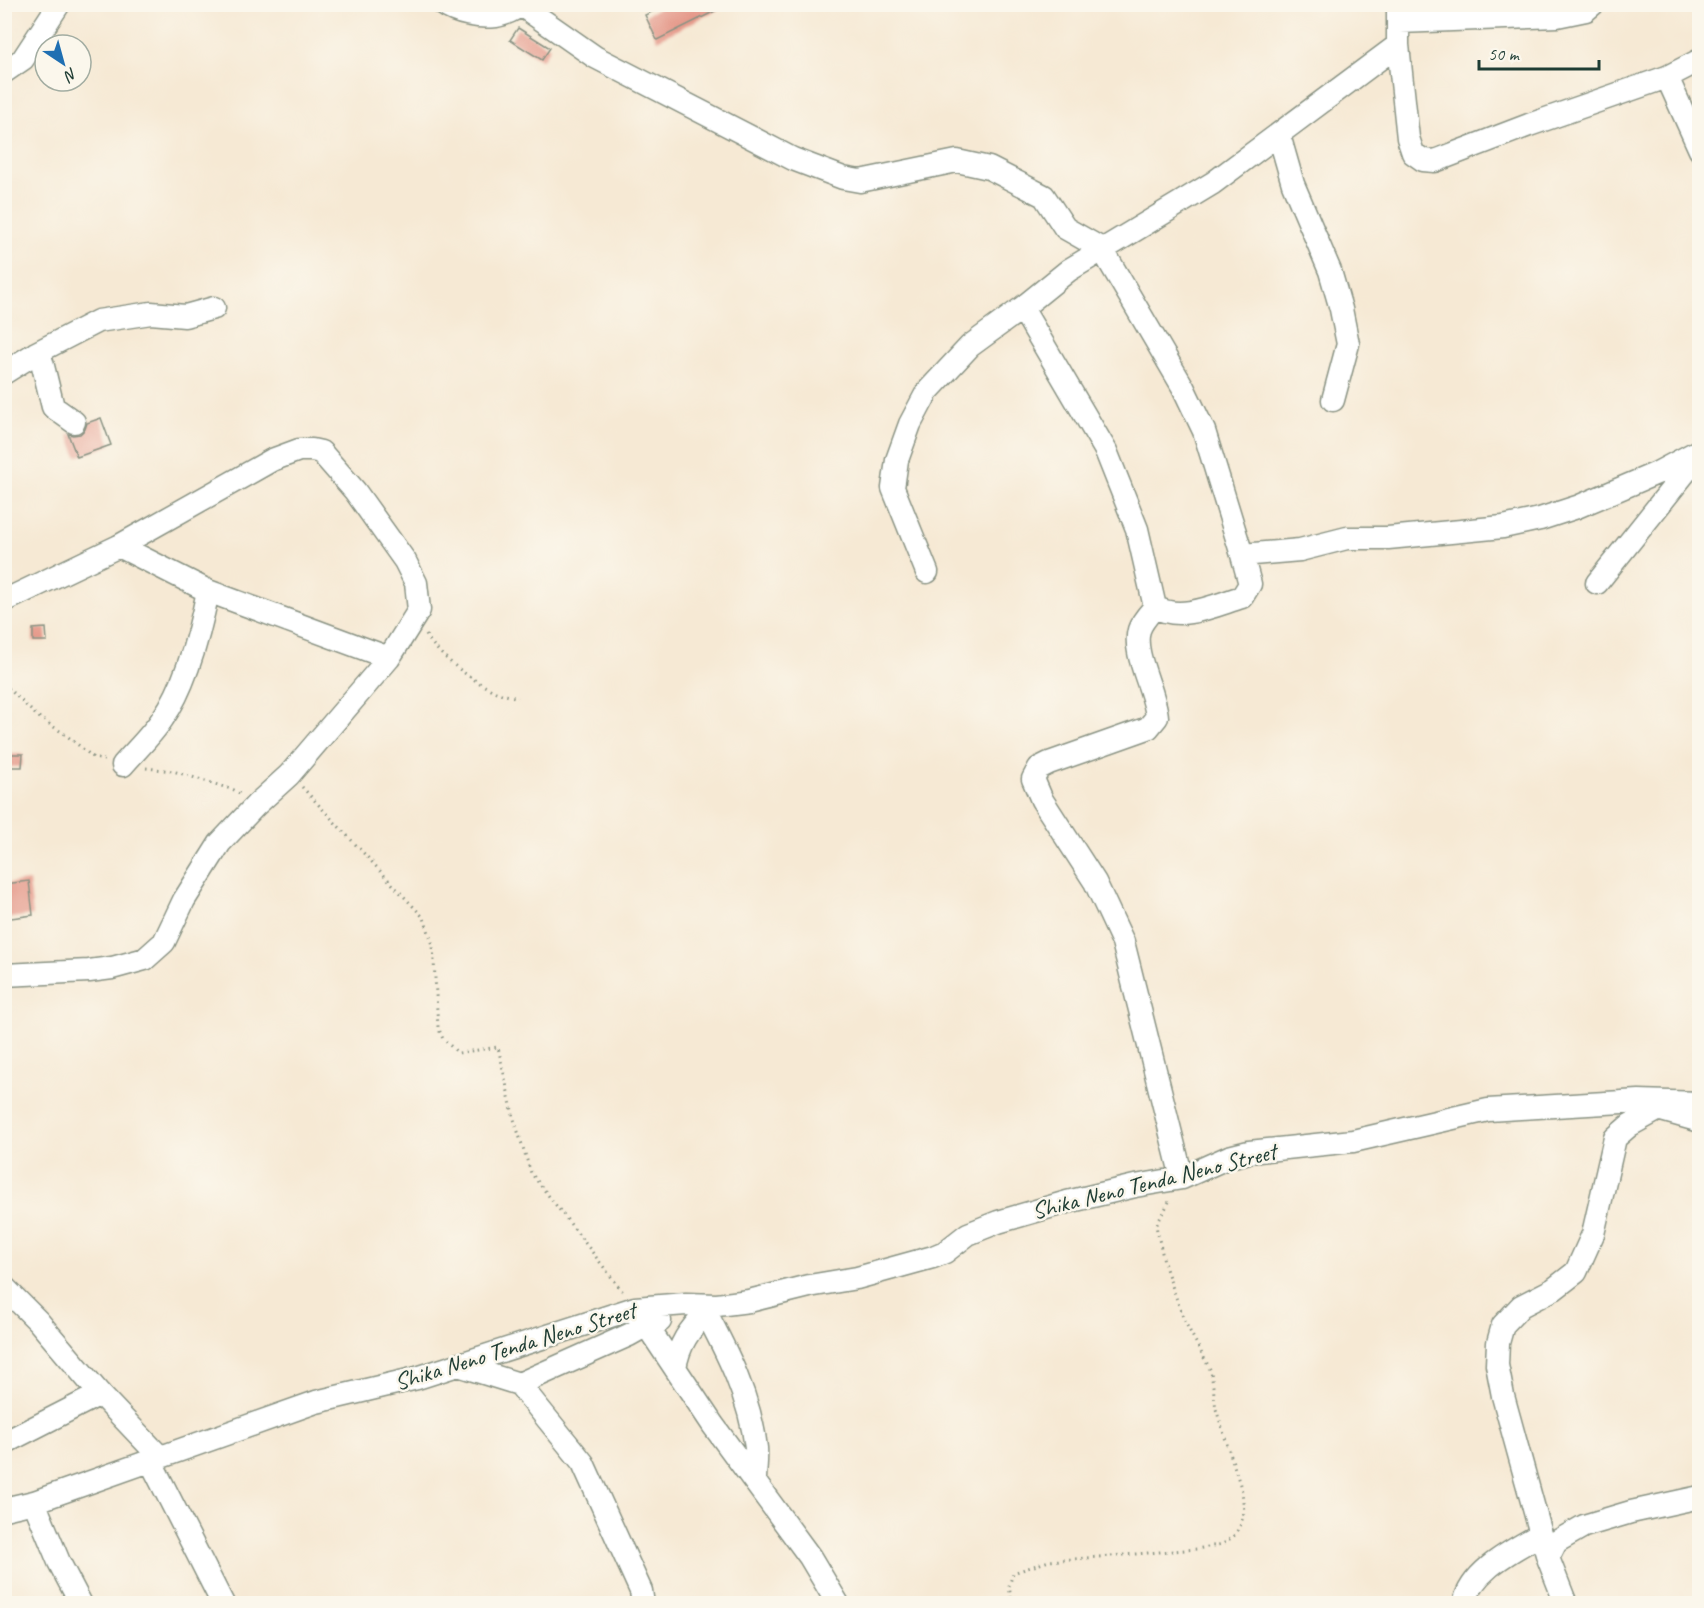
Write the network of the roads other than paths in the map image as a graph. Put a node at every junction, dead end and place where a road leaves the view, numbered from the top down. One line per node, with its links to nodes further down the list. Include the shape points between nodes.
1 (59, 4): 8 (street, via 23,59)
2 (443, 4): 4 (street, via 465,14 496,16)
3 (1593, 4): 5 (street, via 1586,10 1557,16)
4 (523, 5): 12 (street, via 595,57 792,159 860,181 957,161 988,168 1044,196 1065,228)
5 (1399, 13): 6 (street)
6 (1398, 45): 9 (street, via 1408,138 1413,153 1423,160 1435,161); 10 (street)
7 (1700, 60): 9 (street)
8 (4, 72)
9 (1667, 77): 11 (street)
10 (1280, 135): 12 (street, via 1213,183); 17 (street, via 1293,184 1330,271 1348,344)
11 (1700, 150)
12 (1102, 249): 14 (street); 21 (street, via 1183,387 1204,431)
13 (214, 308): 15 (street, via 185,316 151,313 98,321)
14 (1022, 308): 22 (street, via 970,346 927,393 897,460 893,488); 26 (street, via 1106,451 1137,529)
15 (36, 353): 16 (street); 18 (street, via 42,362 53,407)
16 (4, 373)
17 (1333, 400)
18 (74, 422)
19 (1700, 452): 21 (street, via 1577,507 1530,521 1388,538 1347,538 1300,550); 23 (street)
20 (119, 546): 24 (street); 25 (street); 27 (street, via 272,460 298,450 321,452 355,491 416,583 419,610)
21 (1242, 555): 26 (street, via 1250,584 1242,597 1176,614)
22 (927, 572)
23 (1598, 583)
24 (208, 591): 27 (street); 28 (street, via 180,688 163,718)
25 (4, 601)
26 (1155, 607): 33 (street, via 1139,629 1137,646 1157,717 1148,728 1049,762 1039,768 1033,779 1042,800 1095,882 1123,942)
27 (390, 658): 29 (street, via 289,775 220,843 184,900 164,942 145,959 89,971)
28 (123, 765)
29 (4, 975)
30 (1700, 1102): 31 (street, Shika Neno Tenda Neno Street)
31 (1649, 1105): 32 (street); 33 (street, Shika Neno Tenda Neno Street, via 1488,1110 1353,1141 1249,1152); 47 (street, via 1616,1138 1593,1234 1576,1272 1521,1306 1503,1325 1498,1343 1497,1365 1503,1396)
32 (1700, 1121)
33 (1182, 1178): 35 (street, Shika Neno Tenda Neno Street, via 1067,1202 998,1222 968,1234 939,1255 857,1278)
34 (4, 1287): 40 (street)
35 (708, 1308): 36 (street, Shika Neno Tenda Neno Street, via 686,1304); 38 (street, via 678,1350); 43 (street, via 743,1391 757,1450)
36 (641, 1316): 37 (street, Shika Neno Tenda Neno Street); 38 (street); 39 (street, via 629,1335)
37 (458, 1365): 39 (street); 42 (street, Shika Neno Tenda Neno Street, via 316,1402)
38 (675, 1368): 43 (street)
39 (519, 1384): 51 (street, via 583,1463)
40 (100, 1395): 41 (street); 42 (street)
41 (4, 1443)
42 (155, 1458): 45 (street, Shika Neno Tenda Neno Street); 50 (street)
43 (755, 1481): 52 (street, via 810,1557)
44 (1700, 1497): 48 (street, via 1584,1526 1556,1542)
45 (34, 1502): 46 (street, Shika Neno Tenda Neno Street); 49 (street)
46 (4, 1509)
47 (1541, 1533): 48 (street); 53 (street, via 1475,1579)
48 (1548, 1558): 54 (street)
49 (81, 1604)
50 (223, 1604)
51 (644, 1604)
52 (838, 1604)
53 (1464, 1604)
54 (1566, 1604)

